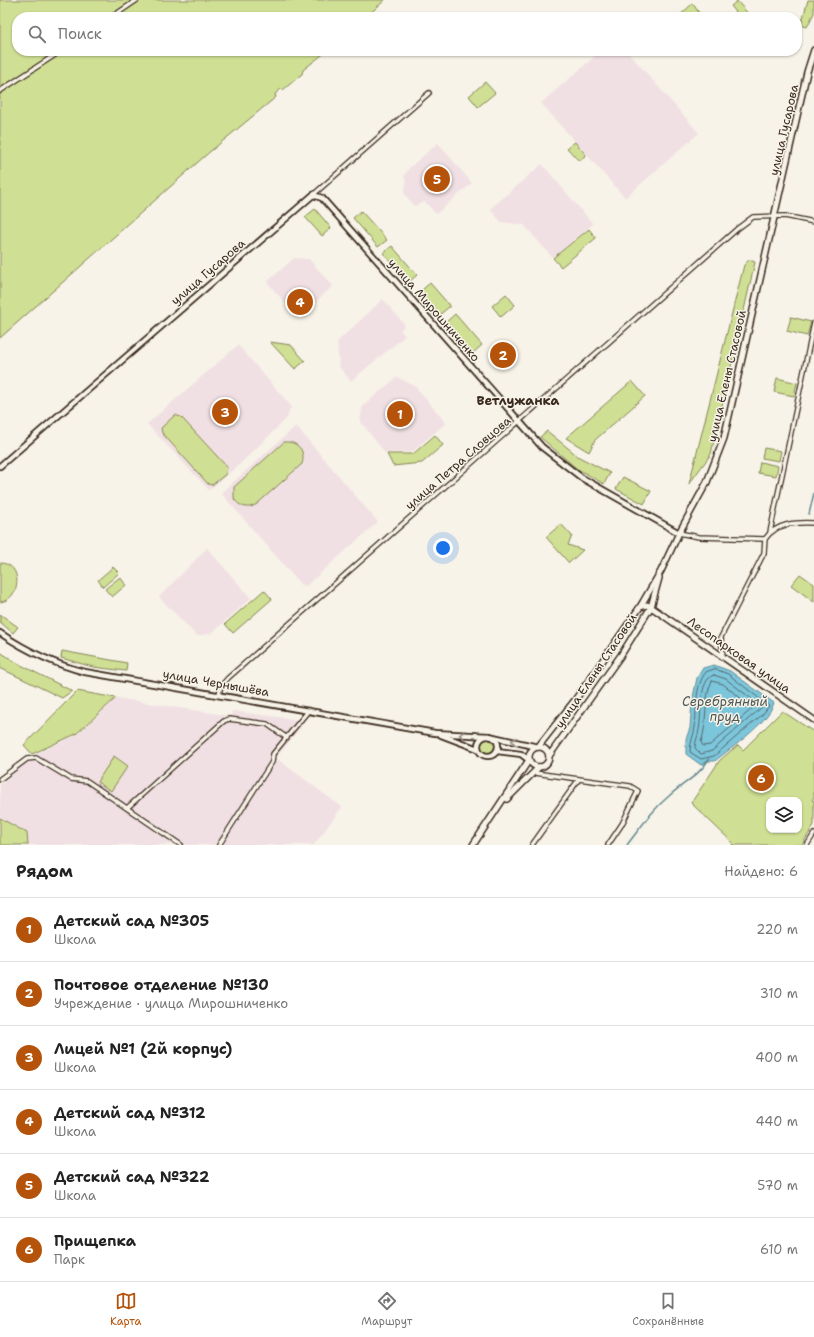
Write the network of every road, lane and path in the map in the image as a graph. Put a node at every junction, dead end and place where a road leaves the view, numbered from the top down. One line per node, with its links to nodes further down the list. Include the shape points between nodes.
1 (137, 0): 2 (street)
2 (119, 12)
3 (814, 50): 8 (main road, улица Гусарова)
4 (53, 56): 5 (street)
5 (0, 91)
6 (429, 93): 7 (street, улица Гусарова)
7 (313, 195): 11 (street, улица Мирошниченко, via 322,198); 12 (street, улица Гусарова)
8 (774, 216): 9 (street, улица Петра Словцова); 11 (street, улица Петра Словцова, via 753,217 737,229); 15 (main road, улица Елены Стасовой, via 724,438 707,482)
9 (814, 222)
10 (814, 323): 14 (street)
11 (520, 422): 15 (street, улица Мирошниченко, via 547,452 582,478); 22 (street, улица Петра Словцова, via 228,678 221,686)
12 (0, 466)
13 (814, 521): 14 (street, via 793,523)
14 (770, 532): 16 (street)
15 (679, 533): 16 (street, via 699,537); 17 (main road, улица Елены Стасовой)
16 (765, 539): 21 (street, via 764,552 721,638)
17 (661, 571): 18 (main road, улица Елены Стасовой); 19 (main road, улица Елены Стасовой)
18 (640, 607): 19 (main road); 28 (main road, улица Елены Стасовой, via 575,700)
19 (651, 607): 21 (main road, Лесопарковая улица); 31 (main road, улица Елены Стасовой, via 605,678)
20 (0, 633): 22 (street, улица Чернышёва, via 62,666)
21 (723, 657): 24 (main road, Лесопарковая улица)
22 (219, 694): 23 (street, улица Чернышёва)
23 (310, 710): 25 (street, улица Чернышёва); 27 (street)
24 (814, 720)
25 (435, 733): 26 (street, улица Чернышёва, one-way to 25); 29 (street, улица Чернышёва)
26 (489, 736): 28 (street, улица Чернышёва, one-way to 26); 29 (street, via 480,738); 30 (street, via 497,740)
27 (287, 738): 37 (street, via 267,724 229,719 224,721); 41 (street, via 273,754 272,762)
28 (538, 747): 31 (main road); 32 (main road, via 530,751)
29 (478, 749): 30 (street, улица Чернышёва, via 486,757)
30 (497, 751): 32 (street, улица Чернышёва, via 521,754)
31 (549, 756): 33 (main road, via 547,762)
32 (529, 760): 33 (main road); 38 (main road)
33 (539, 767): 34 (main road)
34 (535, 773): 36 (street); 38 (main road, via 517,788)
35 (0, 779): 37 (street, via 27,760 36,758 71,779 87,781)
36 (579, 779): 43 (street); 44 (street, via 630,786 638,791 622,824)
37 (127, 808): 40 (street)
38 (496, 812): 42 (main road)
39 (814, 834): 45 (street)
40 (181, 845)
41 (219, 845)
42 (473, 845)
43 (532, 845)
44 (608, 845)
45 (807, 845)

